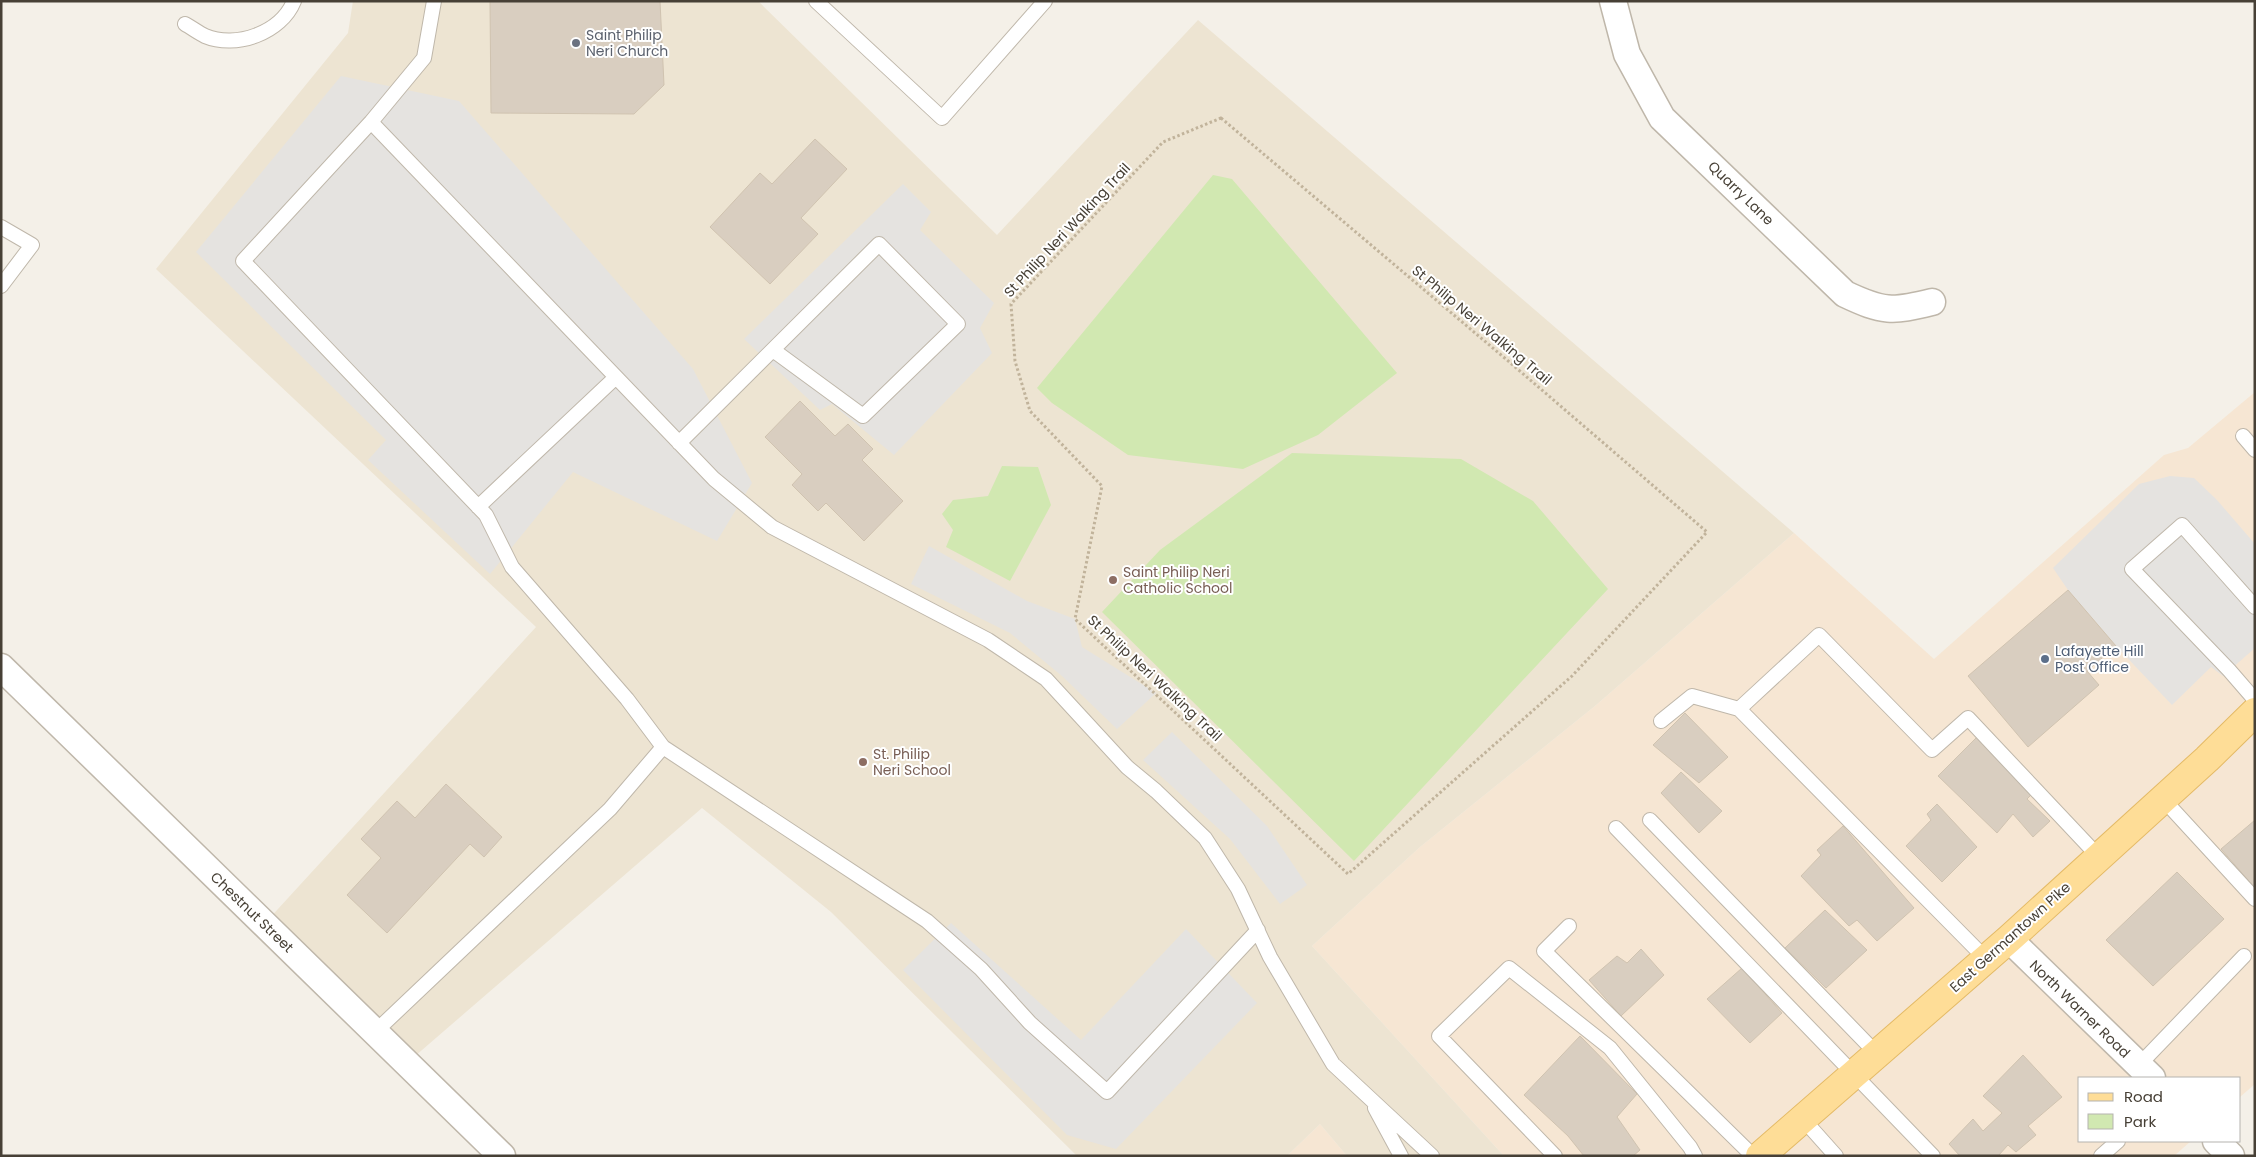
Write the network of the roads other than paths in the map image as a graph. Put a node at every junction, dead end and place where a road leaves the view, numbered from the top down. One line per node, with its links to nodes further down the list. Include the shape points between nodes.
1 (294, 1): 6 (lane, via 276,25 254,37 230,41 206,36)
2 (434, 1): 7 (lane, via 424,58)
3 (816, 1): 4 (lane, via 942,118)
4 (1045, 1)
5 (1614, 1): 10 (street, Quarry Lane, via 1627,54 1662,118 1845,294 1872,307 1900,310)
6 (185, 24)
7 (371, 122): 12 (lane); 16 (lane, via 243,261)
8 (1, 227): 9 (lane, via 32,245)
9 (1, 286)
10 (1932, 302)
11 (773, 350): 11 (lane, via 878,244 958,324 863,416); 14 (lane)
12 (616, 377): 14 (lane); 16 (lane)
13 (2242, 436): 15 (lane)
14 (680, 444): 30 (lane, via 714,479 772,527 988,640 1046,679 1127,767 1205,838 1238,889)
15 (2255, 450)
16 (478, 507): 23 (lane, via 486,515 512,567 627,699)
17 (2255, 607): 19 (lane, via 2182,525 2132,569)
18 (1, 667): 34 (street, Chestnut Street)
19 (2255, 700)
20 (1739, 709): 22 (lane, via 1692,696); 27 (lane, via 1819,635 1932,750 1968,718); 33 (lane)
21 (2255, 712): 24 (main road, East Germantown Pike)
22 (1661, 721)
23 (663, 746): 30 (lane, via 927,921 981,970 1030,1023 1107,1092); 34 (lane, via 610,809)
24 (2163, 799): 27 (main road, East Germantown Pike); 28 (lane)
25 (1650, 820): 35 (lane)
26 (1616, 828): 37 (lane)
27 (2099, 857): 31 (main road, East Germantown Pike)
28 (2255, 899)
29 (1569, 926): 47 (lane, via 1544,951)
30 (1258, 930): 38 (lane, via 1270,957 1333,1064)
31 (2008, 939): 33 (main road, East Germantown Pike); 36 (street, North Warner Road)
32 (2244, 956): 36 (lane)
33 (1986, 959): 35 (main road, East Germantown Pike)
34 (375, 1032): 42 (street, Chestnut Street)
35 (1877, 1054): 37 (main road, East Germantown Pike)
36 (2145, 1072)
37 (1854, 1074): 39 (main road, East Germantown Pike); 50 (lane)
38 (1370, 1098): 43 (lane); 44 (lane)
39 (1803, 1119): 48 (main road, East Germantown Pike); 49 (lane)
40 (2117, 1142): 51 (lane)
41 (2217, 1142): 52 (street)
42 (502, 1156)
43 (1401, 1156)
44 (1432, 1156)
45 (1555, 1156): 46 (lane, via 1439,1036 1509,968 1610,1048)
46 (1695, 1156)
47 (1753, 1156)
48 (1760, 1156)
49 (1836, 1156)
50 (1933, 1156)
51 (2102, 1156)
52 (2231, 1156)

